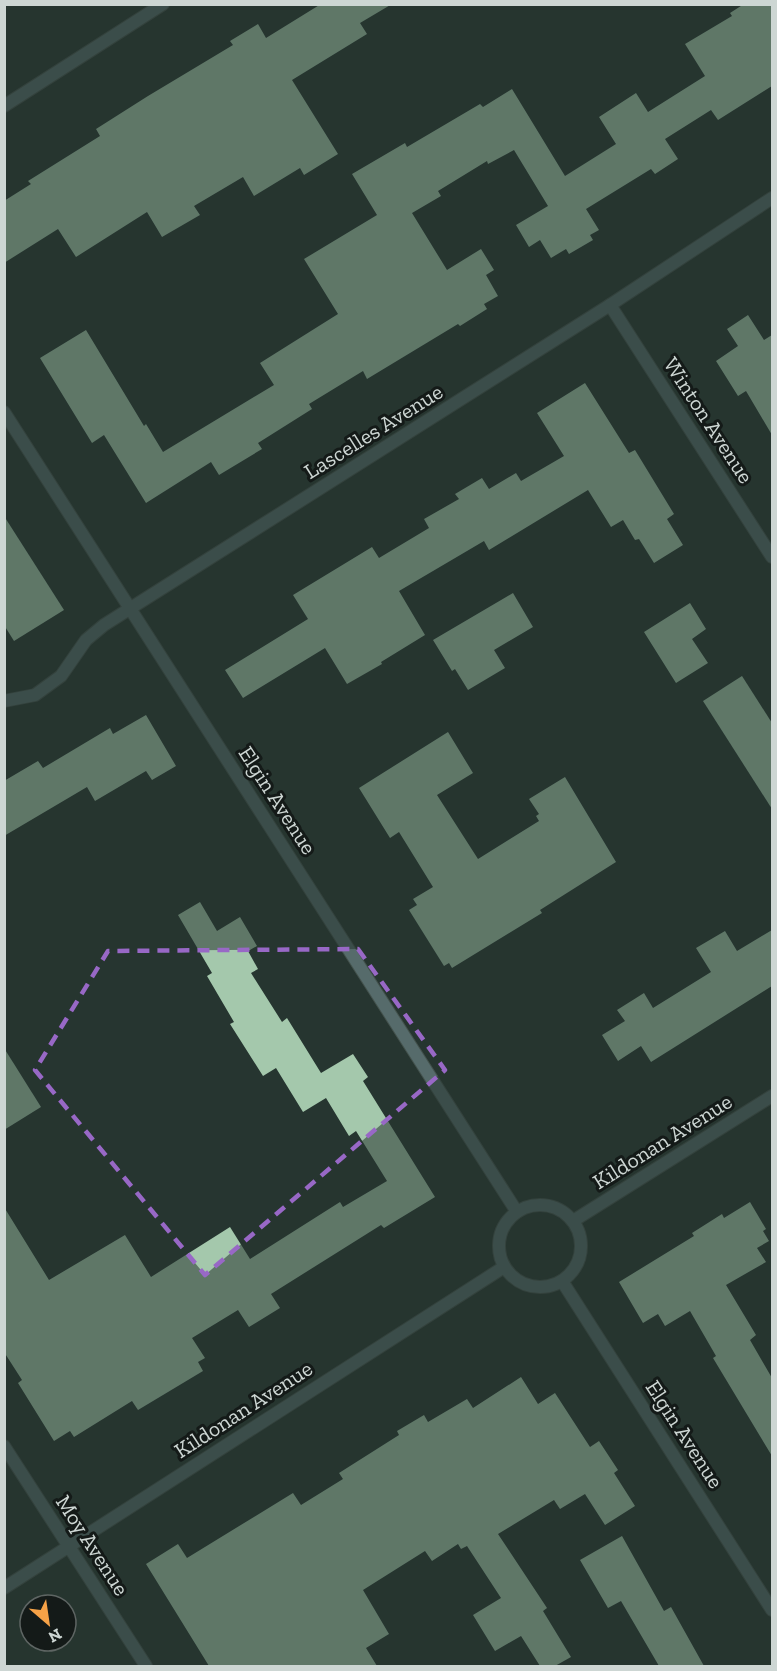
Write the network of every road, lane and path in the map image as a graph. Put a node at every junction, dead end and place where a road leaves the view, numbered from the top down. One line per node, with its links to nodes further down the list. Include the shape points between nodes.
1 (163, 4): 2 (street)
2 (4, 106)
3 (772, 198): 4 (street, Lascelles Avenue)
4 (610, 305): 6 (street, Winton Avenue); 7 (street, Lascelles Avenue)
5 (4, 411): 7 (street, Elgin Avenue)
6 (772, 557)
7 (131, 609): 8 (street, Lascelles Avenue, via 86,640 61,676 35,694); 10 (street, Elgin Avenue)
8 (4, 700)
9 (772, 1096): 11 (street, Kildonan Avenue)
10 (517, 1212): 11 (street, via 541,1205 564,1212); 12 (street, via 504,1226 499,1243)
11 (573, 1221): 13 (street, via 579,1233 579,1260)
12 (504, 1267): 13 (street, via 524,1284 543,1286); 15 (street, Kildonan Avenue)
13 (562, 1281): 17 (street, Elgin Avenue)
14 (4, 1446): 15 (street, Moy Avenue)
15 (69, 1546): 16 (street, Kildonan Avenue); 18 (street, Moy Avenue)
16 (4, 1588)
17 (772, 1610)
18 (146, 1666)

